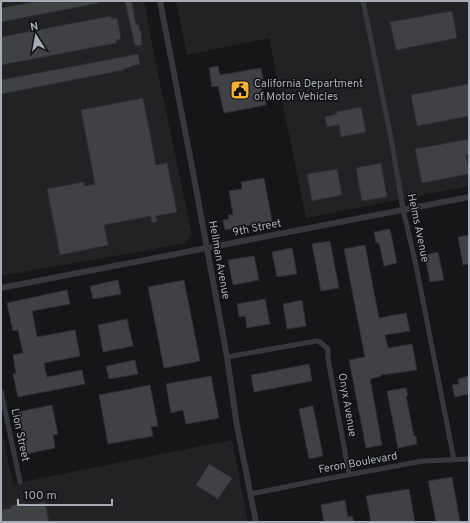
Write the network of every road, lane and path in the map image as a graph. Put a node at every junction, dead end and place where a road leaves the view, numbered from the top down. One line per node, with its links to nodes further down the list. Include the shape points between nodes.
1 (160, 1): 5 (street, Hellman Avenue)
2 (364, 1): 4 (street, Helms Avenue)
3 (469, 197): 4 (street, 9th Street)
4 (403, 210): 5 (street, 9th Street); 10 (street, Helms Avenue)
5 (206, 248): 6 (street, 9th Street); 7 (street, Hellman Avenue)
6 (1, 288)
7 (227, 358): 11 (street, Onyx Avenue, via 316,341 328,349); 13 (street, Hellman Avenue)
8 (1, 391): 12 (street, Lion Street)
9 (469, 459): 10 (street, Feron Boulevard)
10 (454, 460): 11 (street, Feron Boulevard, via 423,461)
11 (349, 474): 13 (street, Feron Boulevard)
12 (20, 482)
13 (251, 494): 14 (street, Hellman Avenue)
14 (256, 522)

